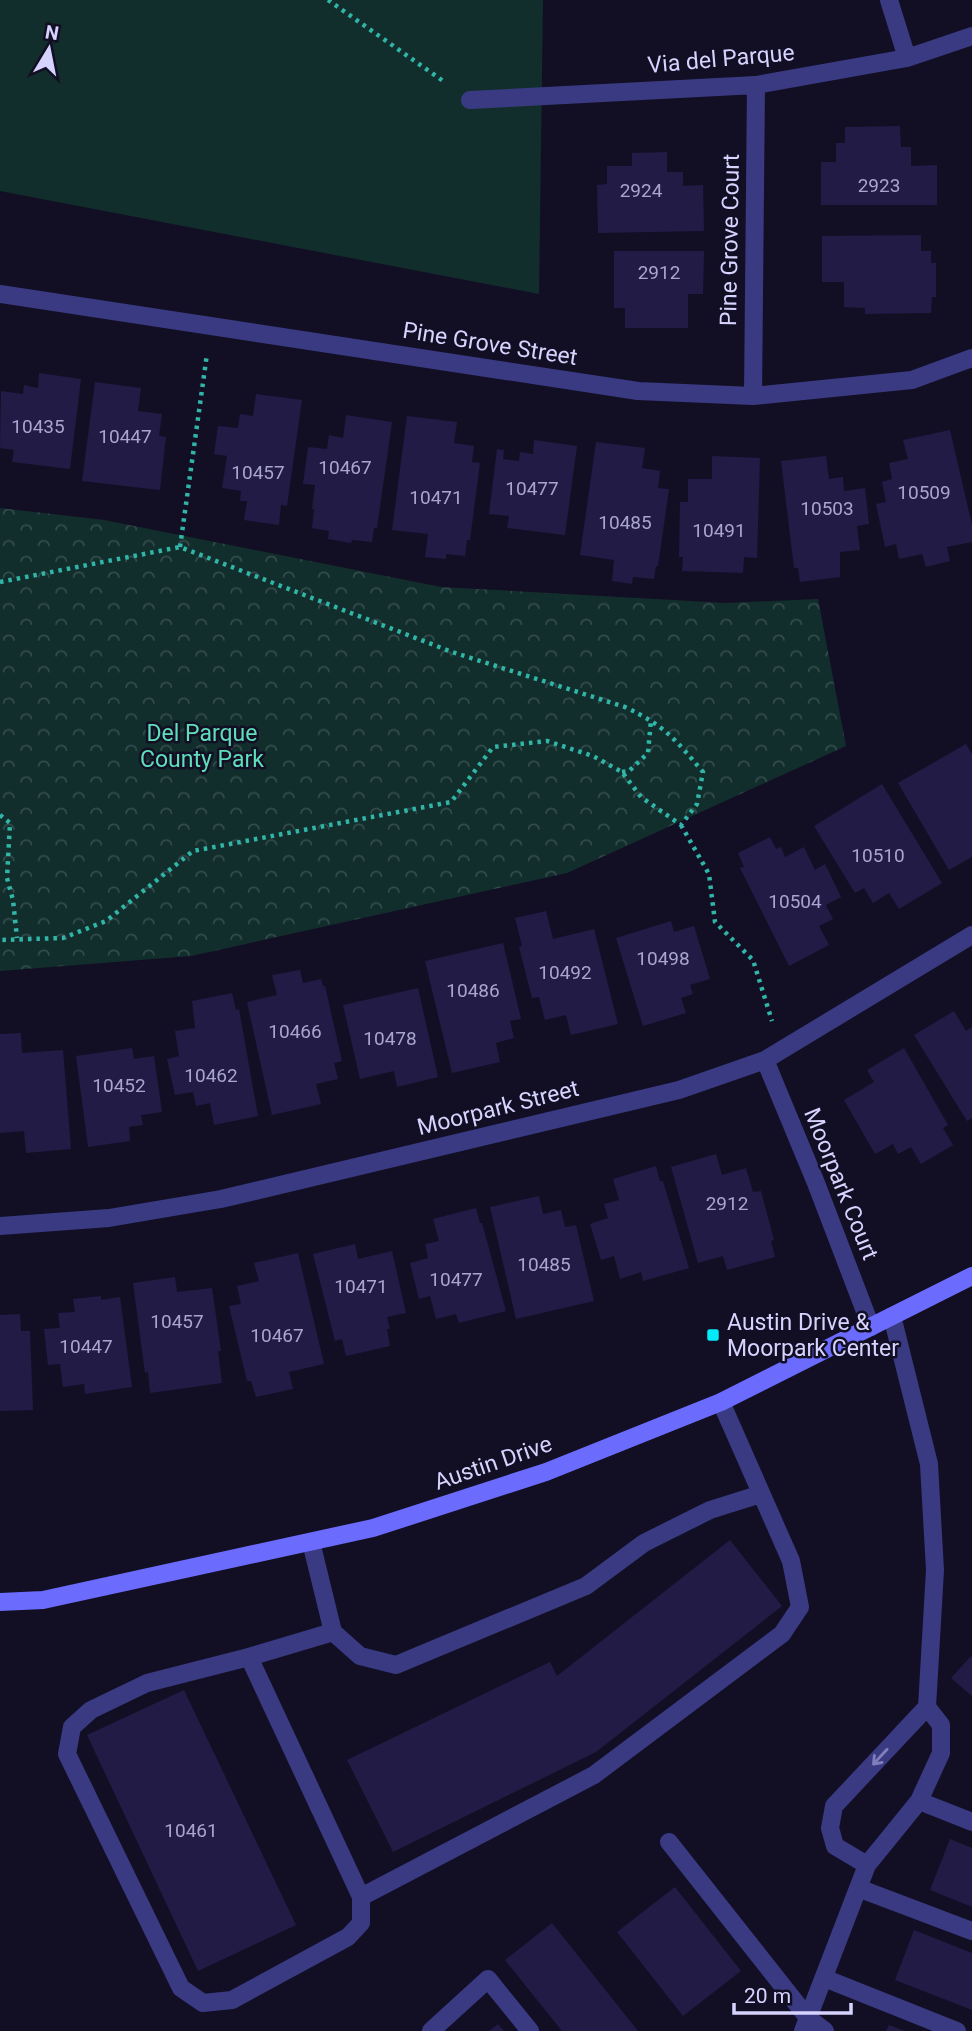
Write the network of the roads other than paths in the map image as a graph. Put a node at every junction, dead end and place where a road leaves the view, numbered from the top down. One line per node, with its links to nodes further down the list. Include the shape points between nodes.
1 (889, 0): 3 (street)
2 (972, 36): 3 (street, Via del Parque)
3 (907, 58): 4 (street, Via del Parque)
4 (756, 85): 5 (street, Via del Parque); 8 (street, Pine Grove Court)
5 (470, 100)
6 (0, 294): 8 (street, Pine Grove Street, via 638,391)
7 (972, 358): 8 (street, Pine Grove Street, via 912,380)
8 (753, 396)
9 (972, 934): 10 (street, Moorpark Street)
10 (765, 1060): 11 (street, Moorpark Street, via 679,1090 221,1199 108,1218); 14 (street, Moorpark Court)
11 (0, 1226)
12 (972, 1276): 13 (main road, Austin Drive)
13 (892, 1316): 14 (main road, Austin Drive); 21 (street, via 929,1464 935,1570)
14 (871, 1327): 15 (main road, Austin Drive)
15 (721, 1402): 16 (street); 17 (main road, Austin Drive, via 546,1472 373,1528)
16 (761, 1494): 19 (street, via 710,1510 644,1543 586,1586 396,1665 360,1656); 27 (street, via 791,1561 800,1607 782,1634 594,1775)
17 (311, 1542): 18 (main road, Austin Drive, via 43,1600); 19 (street)
18 (0, 1602)
19 (333, 1632): 20 (street)
20 (249, 1657): 27 (street); 27 (street, via 147,1683 91,1710 72,1727 67,1754 181,1988 203,2003 232,2000 348,1937 361,1923)
21 (927, 1707): 22 (street, via 941,1725 941,1754); 25 (street, one-way to 25, via 834,1806 830,1828 835,1846)
22 (919, 1801): 23 (street); 25 (street)
23 (972, 1822)
24 (669, 1842): 30 (street)
25 (867, 1865): 26 (street)
26 (858, 1888): 28 (street); 29 (street)
27 (361, 1897)
28 (972, 1931)
29 (824, 1978): 30 (street); 34 (street)
30 (806, 2024): 33 (street)
31 (431, 2031): 32 (street, via 488,1979)
32 (530, 2031)
33 (825, 2031)
34 (957, 2031)

